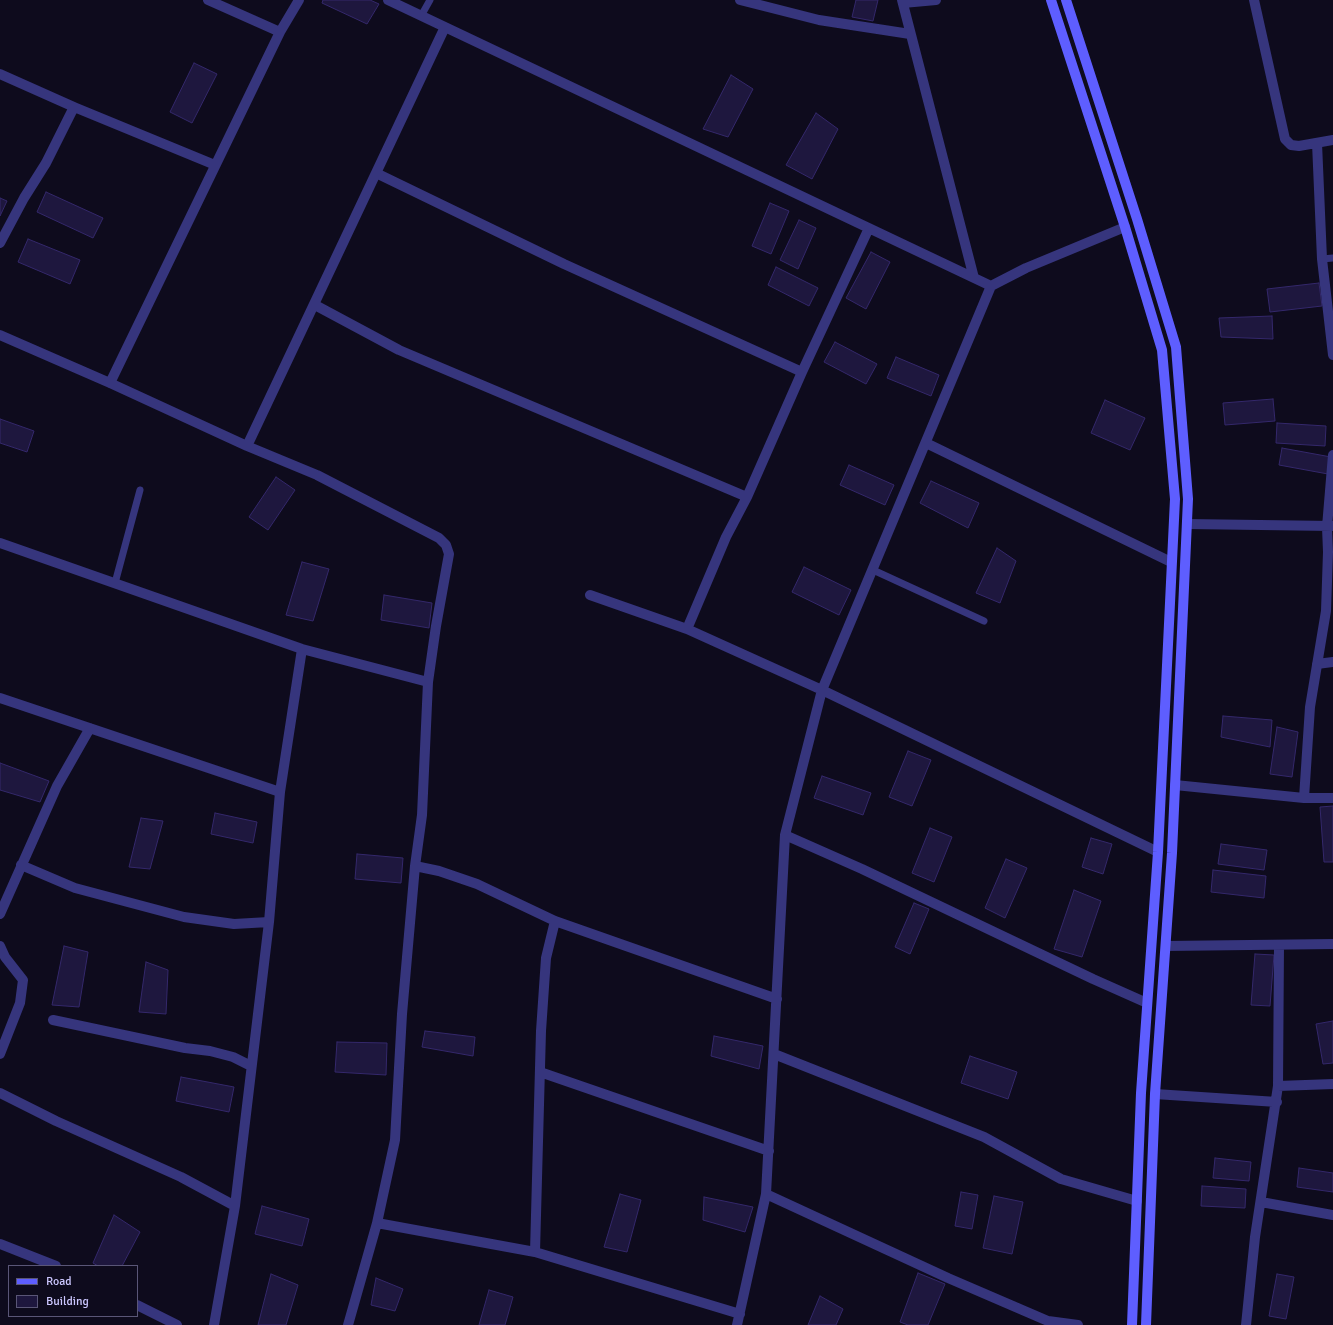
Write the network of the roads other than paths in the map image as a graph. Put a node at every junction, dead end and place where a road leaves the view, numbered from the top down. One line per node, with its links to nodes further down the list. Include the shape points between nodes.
1 (208, 0): 13 (street)
2 (299, 0): 13 (street)
3 (388, 0): 11 (street)
4 (430, 0): 11 (lane)
5 (740, 0): 14 (street, via 819,20)
6 (936, 0): 10 (street)
7 (1051, 0): 21 (street)
8 (1066, 0): 38 (street, via 1176,347 1188,499)
9 (1254, 0): 18 (street, via 1285,139 1299,146)
10 (903, 2): 14 (street)
11 (422, 16): 12 (street)
12 (445, 27): 20 (street); 22 (street)
13 (280, 32): 19 (street)
14 (910, 34): 26 (street)
15 (0, 74): 16 (street)
16 (74, 107): 19 (street); 23 (street)
17 (1333, 140): 18 (street)
18 (1317, 143): 25 (street)
19 (215, 165): 32 (street)
20 (376, 173): 28 (street); 31 (street, via 564,264)
21 (1125, 227): 27 (street, via 1026,268); 41 (street, via 1162,350 1175,499)
22 (869, 228): 26 (street); 31 (street)
23 (0, 244)
24 (1333, 258): 25 (lane)
25 (1322, 259): 30 (street)
26 (974, 278): 27 (street)
27 (991, 286): 33 (street)
28 (315, 305): 34 (street); 37 (street, via 399,350)
29 (0, 335): 32 (street)
30 (1333, 355)
31 (802, 372): 37 (street)
32 (110, 383): 34 (street)
33 (926, 443): 41 (street); 42 (street)
34 (247, 446): 50 (street, via 317,475 438,538 446,545 449,554)
35 (1333, 455): 39 (street)
36 (140, 490): 43 (lane)
37 (746, 497): 46 (street, via 726,537)
38 (1187, 524): 39 (street); 54 (street)
39 (1330, 526): 49 (street, via 1326,611)
40 (0, 543): 43 (street)
41 (1172, 562): 59 (street)
42 (873, 570): 45 (lane); 51 (street)
43 (116, 583): 47 (street)
44 (590, 595): 46 (street)
45 (984, 621)
46 (687, 630): 51 (street)
47 (302, 649): 50 (street); 55 (street)
48 (1333, 662): 49 (street)
49 (1317, 664): 56 (street, via 1310,707)
50 (428, 682): 61 (street, via 422,816)
51 (822, 690): 58 (street); 59 (street)
52 (0, 698): 53 (street)
53 (90, 728): 55 (street); 60 (street, via 57,786)
54 (1175, 785): 56 (street); 67 (street)
55 (280, 792): 64 (street)
56 (1304, 798): 57 (street)
57 (1333, 798)
58 (786, 835): 69 (street); 70 (street)
59 (1158, 852): 70 (street)
60 (21, 865): 62 (street); 64 (street, via 75,888 184,917 234,924)
61 (415, 866): 63 (street, via 439,870 477,884); 87 (street, via 402,1014 395,1140)
62 (0, 914)
63 (555, 921): 69 (street); 75 (street, via 546,958)
64 (269, 922): 74 (street)
65 (1333, 944): 68 (street)
66 (0, 946): 72 (street, via 23,980 20,1003)
67 (1166, 946): 68 (street); 79 (street)
68 (1279, 946): 77 (street)
69 (777, 999): 73 (street)
70 (1147, 1003): 83 (street)
71 (53, 1020): 74 (street, via 210,1051 233,1057)
72 (0, 1054)
73 (774, 1054): 81 (street); 83 (street, via 984,1137 1062,1179)
74 (251, 1066): 85 (street)
75 (540, 1072): 81 (street); 89 (street)
76 (1333, 1084): 77 (street)
77 (1278, 1086): 80 (street)
78 (0, 1093): 85 (street, via 181,1177)
79 (1155, 1094): 80 (street); 99 (street)
80 (1277, 1102): 84 (street)
81 (769, 1151): 82 (street)
82 (766, 1194): 92 (street); 97 (street, via 1048,1321)
83 (1137, 1201): 98 (street)
84 (1260, 1202): 86 (street); 100 (street)
85 (235, 1206): 94 (street)
86 (1333, 1215)
87 (377, 1223): 89 (street); 95 (street)
88 (0, 1244): 90 (street)
89 (535, 1252): 92 (street)
90 (53, 1265)
91 (138, 1306): 93 (street)
92 (740, 1314): 96 (street)
93 (177, 1325)
94 (214, 1325)
95 (348, 1325)
96 (737, 1325)
97 (1078, 1325)
98 (1132, 1325)
99 (1146, 1325)
100 (1246, 1325)

